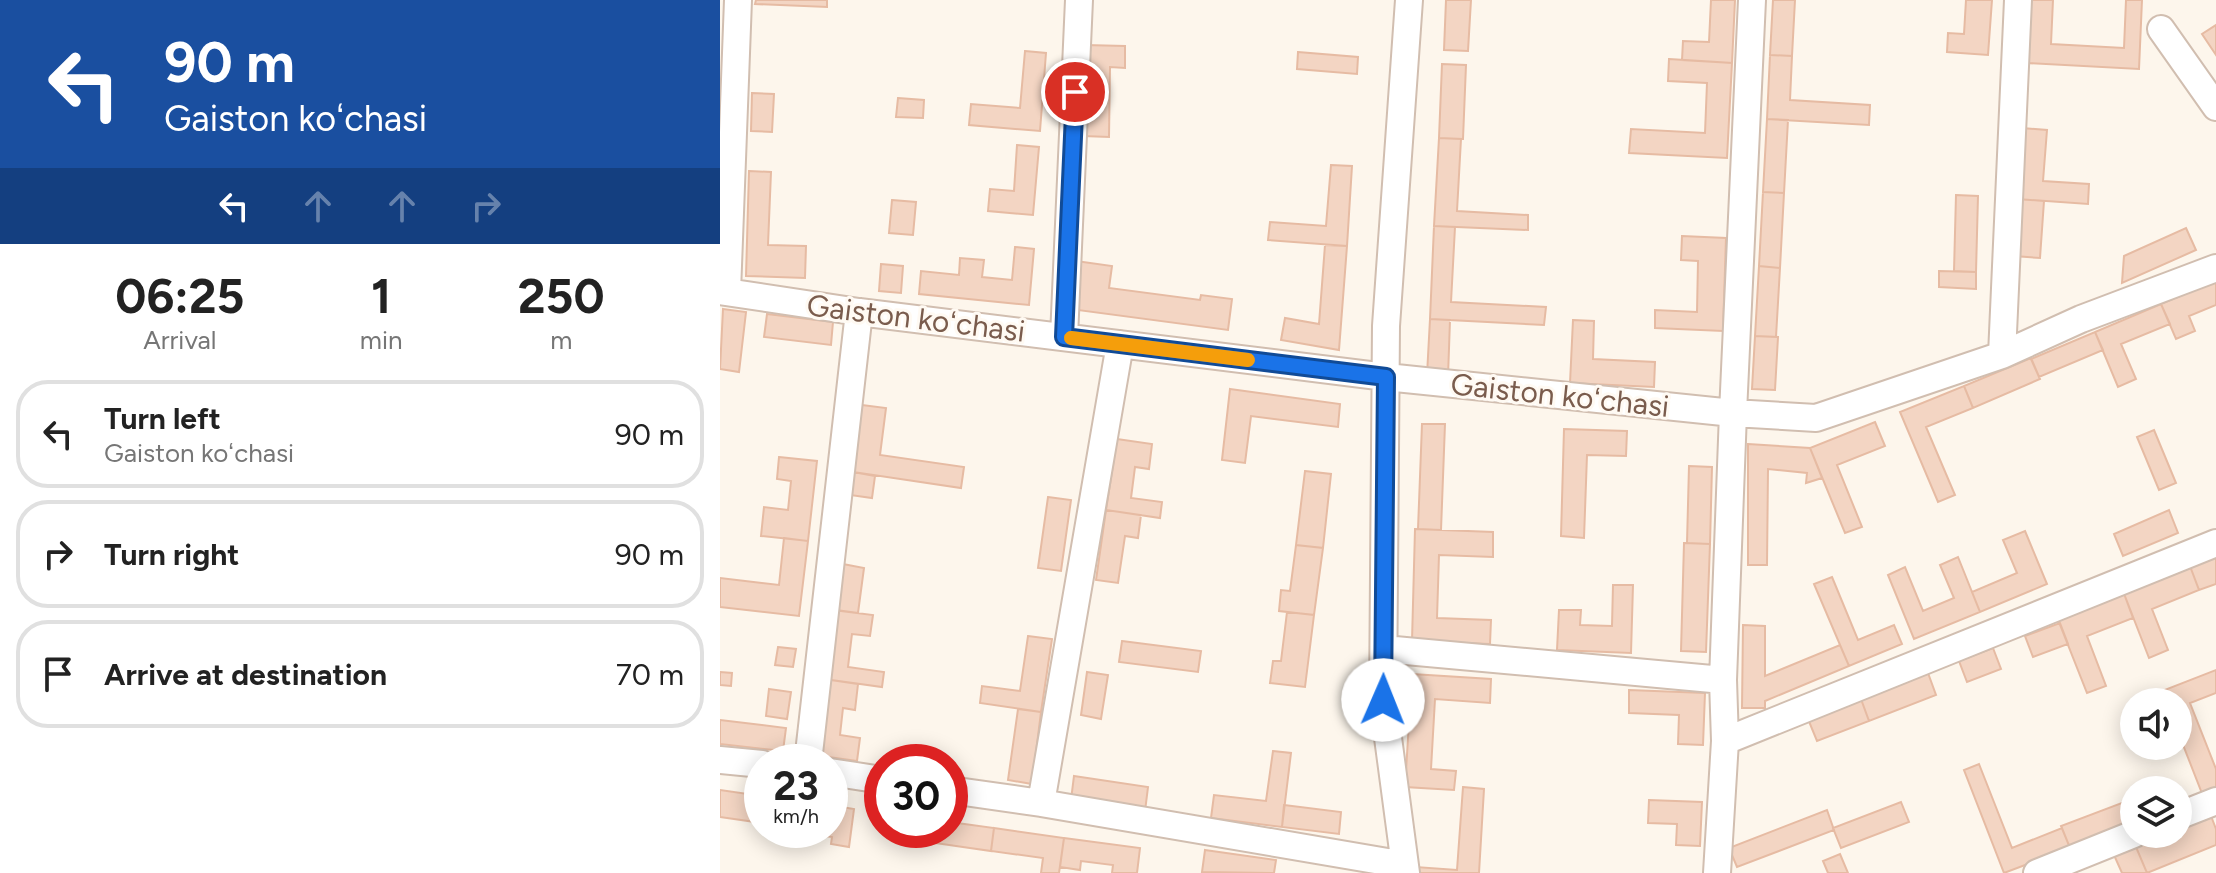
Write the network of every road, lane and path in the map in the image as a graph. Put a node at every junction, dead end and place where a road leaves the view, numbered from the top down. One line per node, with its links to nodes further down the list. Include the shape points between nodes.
1 (738, 0): 9 (street)
2 (1079, 0): 11 (street)
3 (1409, 0): 14 (street)
4 (1752, 0): 15 (street)
5 (2018, 0): 13 (street)
6 (2161, 29): 7 (street)
7 (2216, 107)
8 (2216, 268): 13 (street, Gaiston koʻchasi)
9 (724, 291): 10 (street, Gaiston koʻchasi)
10 (859, 312): 11 (street, Gaiston koʻchasi); 20 (street)
11 (1064, 337): 12 (street, Gaiston koʻchasi)
12 (1120, 344): 14 (street, Gaiston koʻchasi); 25 (street)
13 (2002, 355): 15 (street, Gaiston koʻchasi, via 1816,418)
14 (1386, 377): 15 (street, Gaiston koʻchasi); 17 (street)
15 (1733, 413): 18 (street)
16 (2216, 543): 19 (street)
17 (1384, 649): 18 (street); 28 (street, via 1383,700)
18 (1723, 680): 19 (street)
19 (1725, 741): 29 (street)
20 (810, 744)
21 (720, 760): 22 (street)
22 (744, 762)
23 (968, 793): 25 (street)
24 (2216, 801): 26 (street)
25 (1041, 803): 28 (street)
26 (2192, 810)
27 (2120, 840): 30 (street)
28 (1406, 869)
29 (1717, 873)
30 (2037, 873)

